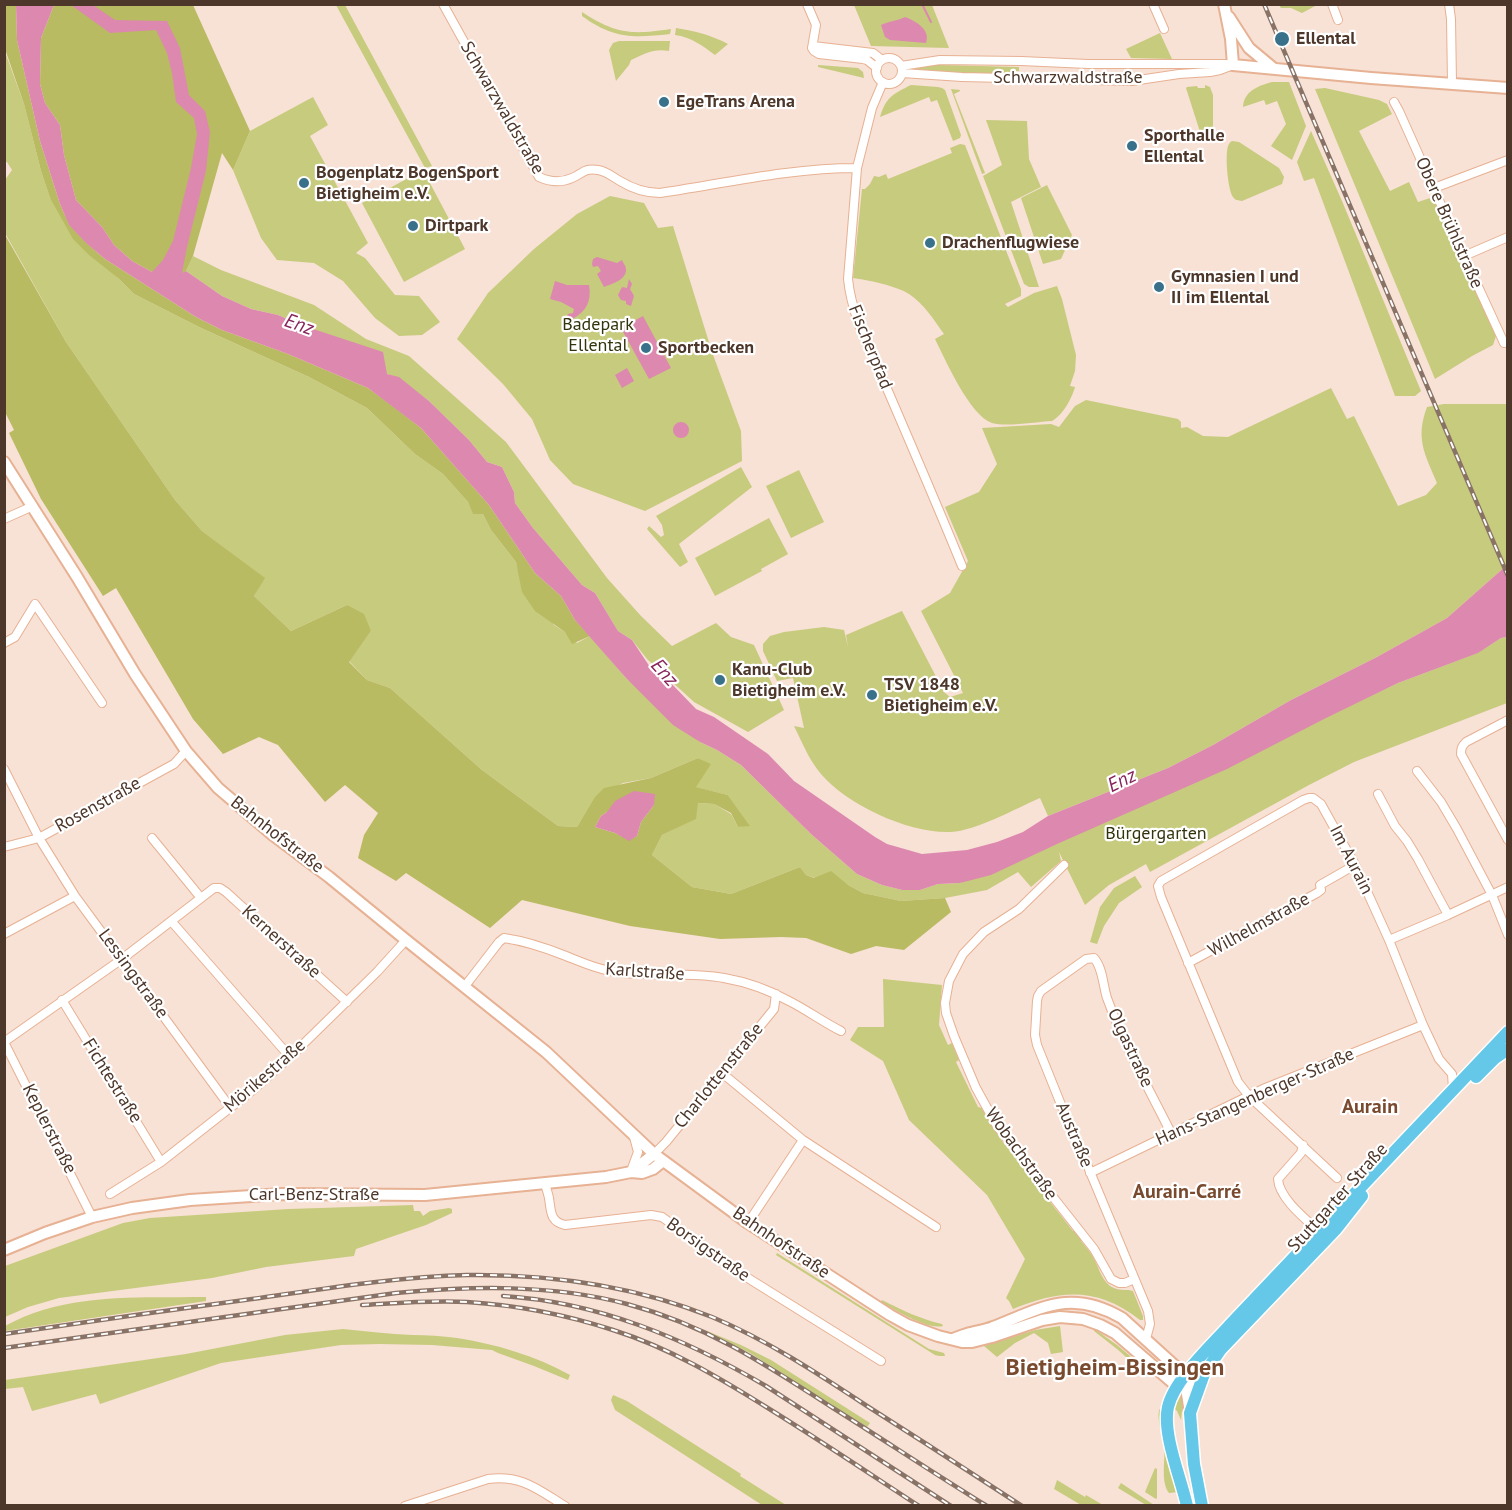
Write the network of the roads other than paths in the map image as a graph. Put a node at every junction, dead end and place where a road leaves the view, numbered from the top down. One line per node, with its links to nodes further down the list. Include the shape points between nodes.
1 (444, 4): 21 (street, Schwarzwaldstraße, via 539,177 550,182 587,170 603,171 639,191 660,193 770,175)
2 (807, 4): 9 (street, via 816,25)
3 (1153, 4): 8 (street)
4 (1332, 4): 7 (street)
5 (1449, 4): 17 (street)
6 (1224, 7): 12 (street); 14 (street, via 1249,48)
7 (1338, 20)
8 (1164, 29)
9 (813, 46): 10 (street); 10 (street, via 819,54)
10 (847, 53): 11 (street, Schwarzwaldstraße, via 873,53); 13 (street)
11 (882, 60): 13 (street); 15 (street, Schwarzwaldstraße, via 893,58)
12 (1233, 65): 14 (street, Schwarzwaldstraße); 15 (street, Schwarzwaldstraße, via 940,60); 15 (street, Schwarzwaldstraße, via 1210,72 1132,81 962,77)
13 (876, 68): 16 (street)
14 (1273, 68): 17 (street, Schwarzwaldstraße)
15 (901, 70): 16 (street, Schwarzwaldstraße, via 896,81)
16 (883, 82): 21 (street, Fischerpfad, via 872,108)
17 (1452, 83): 18 (street, Schwarzwaldstraße)
18 (1508, 88)
19 (1394, 102): 22 (street, Obere Brühlstraße)
20 (1508, 160): 22 (street)
21 (857, 168): 29 (street, Fischerpfad, via 850,297)
22 (1434, 188): 24 (street, Obere Brühlstraße)
23 (1508, 237): 24 (street)
24 (1464, 256): 25 (street, Obere Brühlstraße)
25 (1506, 342)
26 (4, 462): 27 (street, Bahnhofstraße)
27 (33, 506): 28 (street); 33 (street, Bahnhofstraße)
28 (4, 519)
29 (962, 566)
30 (4, 643): 31 (street, via 15,637 35,604)
31 (102, 703)
32 (1508, 720): 39 (street, via 1466,742 1461,754)
33 (186, 751): 37 (street, Rosenstraße, via 174,764); 52 (street, Bahnhofstraße, via 218,788)
34 (4, 769): 37 (street, Lessingstraße)
35 (1417, 771): 45 (street, via 1445,808)
36 (1378, 794): 48 (street)
37 (39, 838): 40 (street, Rosenstraße); 46 (street, Lessingstraße)
38 (152, 838): 47 (street)
39 (1508, 840)
40 (4, 847)
41 (1064, 865): 87 (street, Wobachstraße, via 1019,909 984,932 963,954 949,981 946,1013 976,1088 997,1126 1094,1249 1111,1279 1119,1283)
42 (1355, 865): 43 (street, Im Aurain, via 1322,804 1309,798); 53 (street, Im Aurain); 56 (street, Wilhelmstraße, via 1320,885 1317,893)
43 (1158, 886): 56 (street, Wilhelmstraße)
44 (1508, 887): 45 (street)
45 (1492, 895): 48 (street); 51 (street)
46 (75, 896): 50 (street); 54 (street, Lessingstraße)
47 (201, 898): 49 (street); 60 (street, Kernerstraße, via 214,888 226,892)
48 (1448, 915): 53 (street)
49 (172, 922): 54 (street); 66 (street)
50 (4, 934)
51 (1508, 936)
52 (406, 940): 57 (street, Bahnhofstraße); 60 (street, Mörikestraße)
53 (1389, 940): 61 (street, Im Aurain)
54 (122, 959): 59 (street); 70 (street, Lessingstraße)
55 (1096, 960): 71 (street, Olgastraße, via 1118,1026); 78 (street, Austraße, via 1086,959 1041,991 1035,1035)
56 (1188, 963): 69 (street, Wilhelmstraße, via 1238,1082)
57 (465, 986): 58 (street, Karlstraße, via 504,938 608,971 721,977); 72 (street, Bahnhofstraße, via 546,1052)
58 (776, 994): 62 (street, Karlstraße); 67 (street, Charlottenstraße, via 774,1009)
59 (62, 1000): 64 (street); 76 (street, Fichtestraße)
60 (346, 1002): 66 (street, Mörikestraße)
61 (1423, 1025): 68 (street, Im Aurain, via 1439,1059 1452,1074); 69 (street, Hans-Stangenberger-Straße)
62 (841, 1031)
63 (1508, 1032): 68 (main road, Stuttgarter Straße)
64 (4, 1042): 82 (street, Keplerstraße)
65 (1508, 1049): 85 (main road, Stuttgarter Straße)
66 (290, 1057): 70 (street, Mörikestraße)
67 (722, 1073): 73 (street); 75 (street, Charlottenstraße)
68 (1454, 1089): 85 (main road, Stuttgarter Straße)
69 (1250, 1096): 71 (street, Hans-Stangenberger-Straße); 74 (street, Wilhelmstraße)
70 (230, 1107): 76 (street, Mörikestraße)
71 (1171, 1133): 78 (street, Hans-Stangenberger-Straße)
72 (634, 1136): 75 (street, Bahnhofstraße); 77 (street, via 638,1156)
73 (802, 1140): 83 (street); 84 (street)
74 (1303, 1145): 79 (street, Wilhelmstraße); 85 (street, via 1301,1153 1278,1179 1278,1185 1285,1198)
75 (659, 1157): 77 (street, Carl-Benz-Straße); 83 (street, Bahnhofstraße)
76 (161, 1162): 81 (street, Mörikestraße)
77 (631, 1172): 80 (street, Carl-Benz-Straße)
78 (1090, 1173): 87 (street, Austraße)
79 (1337, 1178)
80 (545, 1183): 82 (street, Carl-Benz-Straße, via 425,1195 238,1196 151,1205); 91 (street, Borsigstraße, via 551,1214 557,1223 662,1217 735,1270)
81 (110, 1194)
82 (92, 1217): 86 (street, Carl-Benz-Straße)
83 (748, 1223): 89 (street, Bahnhofstraße, via 890,1315)
84 (936, 1227)
85 (1323, 1235): 90 (main road, Stuttgarter Straße); 93 (main road, Stuttgarter Straße, via 1221,1349)
86 (4, 1250)
87 (1134, 1279): 88 (street, Austraße, via 1150,1317)
88 (1146, 1339): 89 (street, via 1113,1312 1072,1303 1040,1308); 92 (street)
89 (950, 1343): 94 (street, Bahnhofstraße, via 977,1341 1060,1317 1090,1320 1115,1333 1173,1383)
90 (1199, 1359): 92 (street); 94 (main road, Stuttgarter Straße)
91 (881, 1361)
92 (1172, 1363): 94 (street)
93 (1202, 1378): 94 (street); 95 (main road, Stuttgarter Straße)
94 (1183, 1383): 95 (street, Stuttgarter Straße); 99 (main road, via 1168,1406 1167,1423)
95 (1190, 1413): 100 (main road, Stuttgarter Straße)
96 (419, 1503): 97 (street); 98 (street, via 488,1479 502,1478 523,1482)
97 (405, 1506)
98 (565, 1506)
99 (1187, 1506)
100 (1202, 1506)

